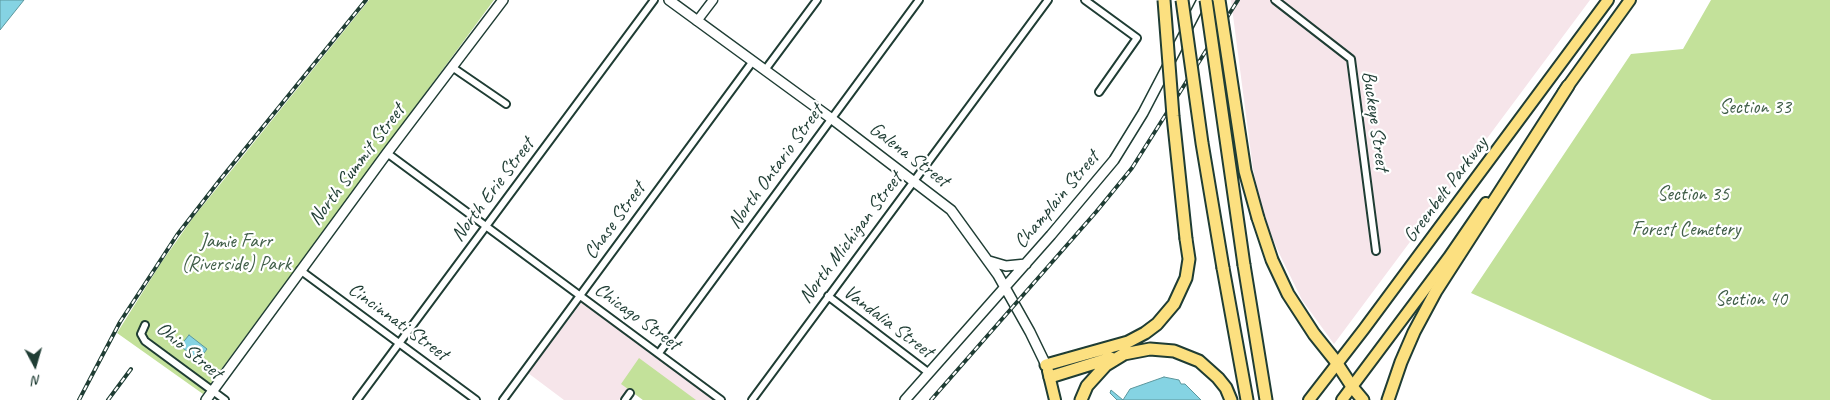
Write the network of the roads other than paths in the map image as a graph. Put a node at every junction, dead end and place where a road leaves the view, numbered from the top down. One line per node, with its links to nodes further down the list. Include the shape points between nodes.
1 (503, 0): 18 (main road, North Summit Street)
2 (654, 0): 26 (street, North Erie Street)
3 (669, 0): 16 (main road, Galena Street)
4 (713, 0): 16 (street)
5 (817, 0): 19 (street)
6 (919, 0): 23 (street, North Ontario Street)
7 (1048, 0): 25 (street, North Michigan Street)
8 (1085, 0): 21 (street, via 1137,38)
9 (1164, 0): 39 (highway, bridge, via 1189,259 1186,278 1174,304 1145,333)
10 (1182, 0): 56 (highway, bridge, via 1202,143)
11 (1204, 0): 29 (main road, Champlain Street, bridge, via 1114,160); 57 (highway, bridge)
12 (1219, 0): 38 (highway, bridge, via 1246,171 1258,218 1288,294)
13 (1275, 0): 27 (street, Buckeye Street, via 1351,59)
14 (1608, 0): 38 (main road, Greenbelt Parkway)
15 (1630, 0): 20 (main road, Greenbelt Parkway)
16 (698, 21): 17 (main road, Galena Street)
17 (753, 61): 19 (main road, Galena Street); 32 (street, Chase Street)
18 (452, 67): 22 (street); 24 (main road, North Summit Street)
19 (765, 70): 23 (main road, Galena Street)
20 (1568, 86): 41 (main road, Greenbelt Parkway); 61 (highway, via 1436,291 1400,362)
21 (1099, 92)
22 (506, 104)
23 (832, 118): 25 (main road, Galena Street); 36 (street, North Ontario Street)
24 (387, 153): 26 (street, Chicago Street); 30 (main road, North Summit Street)
25 (914, 180): 28 (main road, Galena Street, via 951,210); 33 (street, North Michigan Street)
26 (487, 225): 32 (street, Chicago Street); 35 (street, North Erie Street)
27 (1376, 252)
28 (989, 261): 29 (main road, via 1006,266); 31 (main road, Galena Street)
29 (1026, 264): 31 (main road, Champlain Street)
30 (300, 270): 35 (street, Cincinnati Street); 42 (main road, North Summit Street)
31 (1005, 287): 39 (main road, Galena Street); 40 (main road, Champlain Street)
32 (580, 295): 36 (street, Chicago Street); 48 (street, Chase Street)
33 (828, 296): 40 (street, Vandalia Street); 51 (street, North Michigan Street)
34 (145, 325): 42 (street, Ohio Street, via 141,334 145,341)
35 (399, 343): 46 (street, North Erie Street); 47 (street, Cincinnati Street)
36 (659, 353): 50 (street, Chicago Street)
37 (1124, 354): 39 (highway); 54 (highway, via 1096,375); 55 (highway, via 1164,349 1190,356 1218,378)
38 (1338, 364): 41 (highway); 58 (main road, Greenbelt Parkway)
39 (1048, 371): 53 (main road, Galena Street)
40 (929, 373): 52 (main road, Champlain Street)
41 (1353, 388): 59 (main road, Greenbelt Parkway); 60 (highway)
42 (212, 391): 44 (main road, North Summit Street); 45 (street, Ohio Street)
43 (630, 393): 49 (street)
44 (206, 400)
45 (225, 400)
46 (358, 400)
47 (476, 400)
48 (503, 400)
49 (625, 400)
50 (722, 400)
51 (752, 400)
52 (905, 400)
53 (1055, 400)
54 (1081, 400)
55 (1231, 400)
56 (1247, 400)
57 (1266, 400)
58 (1309, 400)
59 (1342, 400)
60 (1363, 400)
61 (1388, 400)

